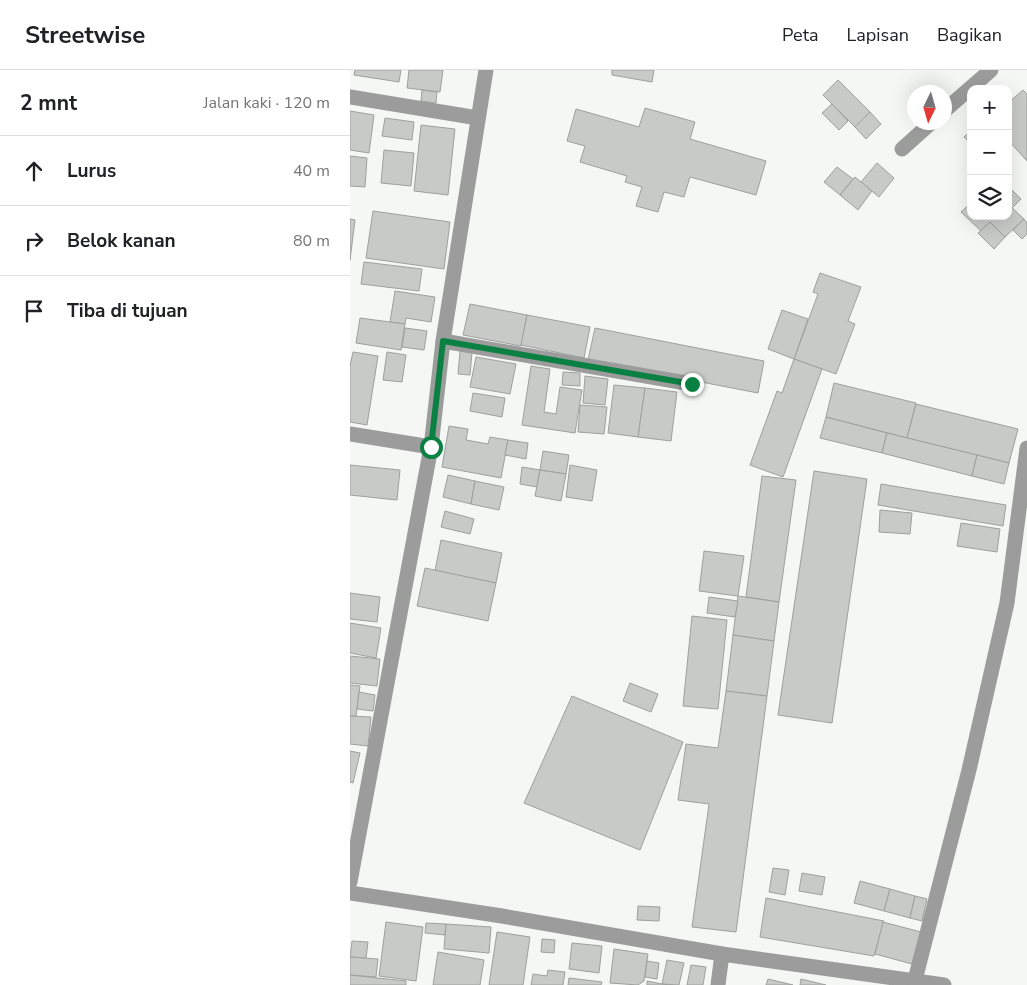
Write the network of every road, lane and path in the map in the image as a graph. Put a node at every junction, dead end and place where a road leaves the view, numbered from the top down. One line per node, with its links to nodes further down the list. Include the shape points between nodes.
1 (486, 70): 5 (street)
2 (991, 70): 4 (street)
3 (350, 97): 5 (street)
4 (952, 104)
5 (478, 118): 8 (street)
6 (923, 130): 7 (street)
7 (902, 149)
8 (443, 341): 9 (street); 11 (street)
9 (692, 384)
10 (350, 434): 11 (street)
11 (431, 447): 13 (street)
12 (1027, 448): 16 (street, via 1007,603 969,770)
13 (350, 882)
14 (350, 893): 15 (street)
15 (722, 954): 16 (street); 17 (street)
16 (914, 980): 18 (street)
17 (718, 985)
18 (944, 985)

